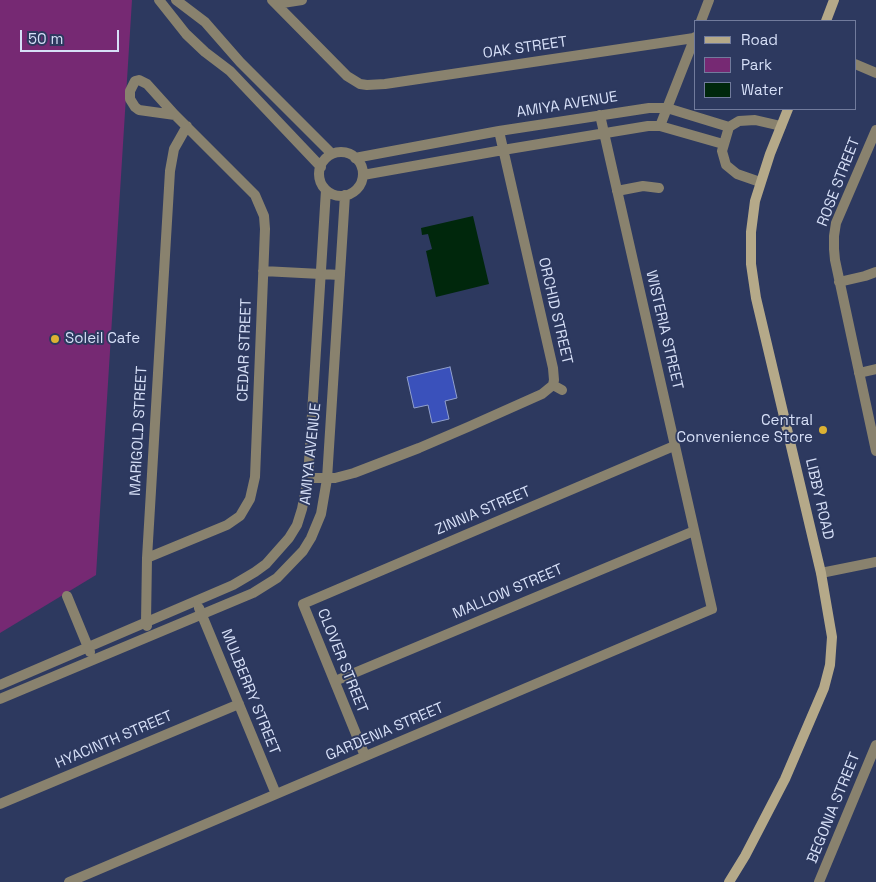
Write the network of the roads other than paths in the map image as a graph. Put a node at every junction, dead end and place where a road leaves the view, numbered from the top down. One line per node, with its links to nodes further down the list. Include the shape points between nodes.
1 (159, 0): 13 (street, via 186,34)
2 (176, 0): 11 (street, via 204,22)
3 (302, 0): 6 (street)
4 (709, 0): 7 (street)
5 (834, 0): 8 (main road)
6 (274, 2): 9 (street, OAK STREET, via 341,70 360,84 385,84)
7 (701, 20)
8 (826, 20)
9 (694, 37)
10 (694, 40): 15 (street)
11 (233, 55): 13 (street); 28 (street)
12 (856, 64): 14 (street)
13 (223, 65): 30 (street)
14 (876, 73)
15 (667, 108): 18 (street, AMIYA AVENUE); 20 (street); 21 (street, AMIYA AVENUE)
16 (788, 110): 22 (main road, LIBBY ROAD)
17 (175, 115): 17 (street, CEDAR STREET, via 135,107 130,99 135,81 147,84); 19 (street, CEDAR STREET)
18 (600, 115): 24 (street, AMIYA AVENUE); 25 (street, WISTERIA STREET)
19 (187, 126): 37 (street, CEDAR STREET, via 258,200 265,229); 51 (street, MARIGOLD STREET, via 174,149 170,171)
20 (660, 126): 25 (street); 26 (street)
21 (729, 126): 22 (street, via 739,121 755,120); 26 (street)
22 (781, 126): 32 (main road, LIBBY ROAD)
23 (876, 130): 41 (street, ROSE STREET, via 836,223 834,248)
24 (498, 131): 27 (street, ORCHID STREET); 29 (street, AMIYA AVENUE)
25 (604, 133): 27 (street); 35 (street, WISTERIA STREET)
26 (723, 144): 32 (street, via 723,159 731,170)
27 (503, 150): 31 (street); 44 (street, ORCHID STREET, via 554,368)
28 (332, 154): 29 (street, via 344,152); 30 (street)
29 (355, 158): 31 (street)
30 (321, 167): 34 (street, via 321,182)
31 (363, 175): 36 (street, via 356,190)
32 (760, 182): 53 (main road, LIBBY ROAD, via 751,232 756,298)
33 (658, 188): 35 (street, via 643,186)
34 (326, 190): 36 (street, via 335,195); 39 (street, AMIYA AVENUE)
35 (617, 191): 46 (street, WISTERIA STREET)
36 (345, 195): 40 (street, AMIYA AVENUE)
37 (263, 271): 39 (street); 51 (street, CEDAR STREET, via 255,477 250,499 240,516 227,525)
38 (876, 272): 41 (street)
39 (321, 274): 40 (street); 48 (street, AMIYA AVENUE)
40 (340, 275): 49 (street, AMIYA AVENUE)
41 (839, 282): 43 (street, ROSE STREET)
42 (876, 369): 43 (street)
43 (859, 373): 47 (street, ROSE STREET)
44 (553, 385): 45 (street); 49 (street, ORCHID STREET, via 542,394 419,448 345,476)
45 (562, 390)
46 (674, 446): 50 (street, WISTERIA STREET); 56 (street, ZINNIA STREET)
47 (876, 451)
48 (308, 478): 49 (street, ORCHID STREET); 55 (street, AMIYA AVENUE, via 297,525 279,550 266,564 245,578)
49 (327, 479): 58 (street, AMIYA AVENUE, via 321,514 314,532 289,566 253,593)
50 (694, 531): 57 (street, WISTERIA STREET); 63 (street, MALLOW STREET)
51 (147, 558): 59 (street, MARIGOLD STREET)
52 (876, 562): 53 (street)
53 (821, 573): 72 (main road, LIBBY ROAD, via 832,637 824,688 785,779)
54 (67, 596): 61 (street)
55 (196, 601): 58 (street, MULBERRY STREET); 59 (street, AMIYA AVENUE)
56 (303, 604): 63 (street, CLOVER STREET)
57 (712, 609): 68 (street, GARDENIA STREET)
58 (202, 614): 60 (street, AMIYA AVENUE); 66 (street, MULBERRY STREET)
59 (146, 622): 60 (street); 61 (street, AMIYA AVENUE)
60 (151, 635): 62 (street, AMIYA AVENUE)
61 (88, 647): 62 (street); 64 (street, AMIYA AVENUE)
62 (93, 659): 65 (street, AMIYA AVENUE)
63 (335, 681): 68 (street, CLOVER STREET)
64 (0, 685)
65 (0, 698)
66 (239, 704): 69 (street, MULBERRY STREET); 70 (street, HYACINTH STREET)
67 (876, 745): 73 (street, BEGONIA STREET)
68 (366, 756): 69 (street, GARDENIA STREET)
69 (276, 794): 71 (street, GARDENIA STREET)
70 (0, 804)
71 (69, 882)
72 (729, 882)
73 (820, 882)

